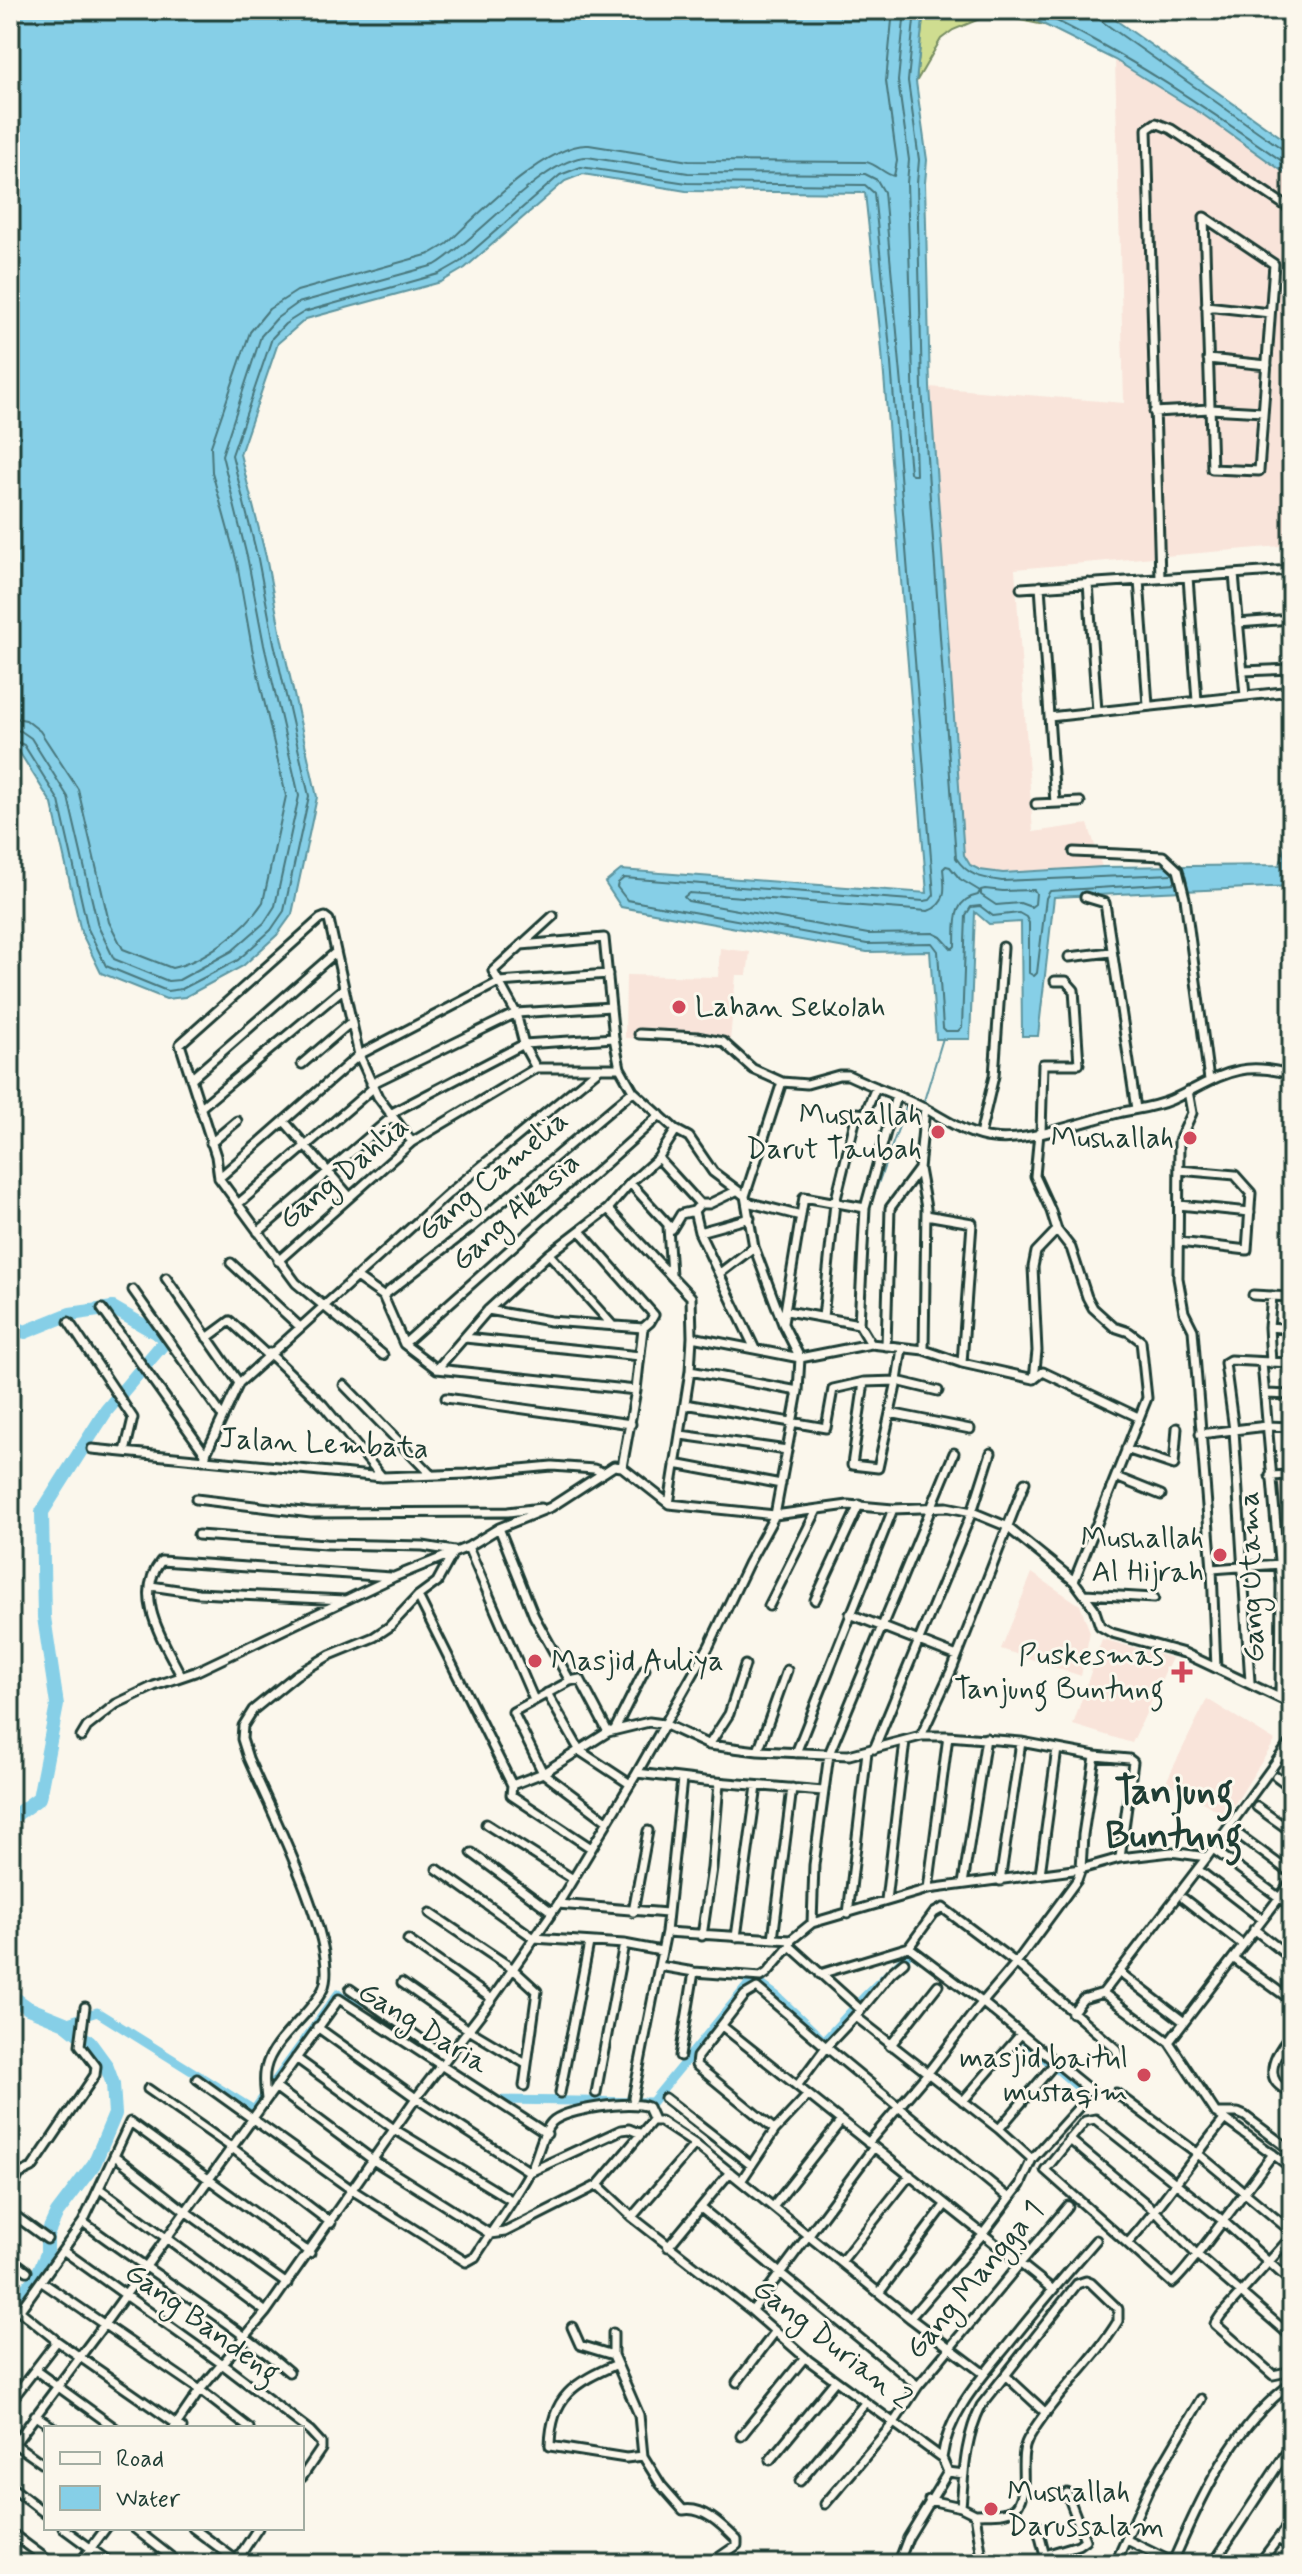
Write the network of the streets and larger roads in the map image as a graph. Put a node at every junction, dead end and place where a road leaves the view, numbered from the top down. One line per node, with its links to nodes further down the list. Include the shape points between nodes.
1 (1292, 210): 7 (street, via 1171,129 1156,123 1147,129)
2 (1206, 306): 3 (street); 3 (street, via 1204,217 1274,264); 4 (street)
3 (1270, 313): 5 (street)
4 (1208, 359): 5 (street); 6 (street)
5 (1267, 365): 8 (street)
6 (1210, 409): 7 (street); 8 (street); 8 (street, via 1212,469 1259,471)
7 (1154, 412): 12 (street)
8 (1263, 412)
9 (1292, 570): 10 (street)
10 (1234, 574): 11 (street); 18 (street)
11 (1188, 577): 12 (street); 23 (street)
12 (1160, 578): 13 (street)
13 (1139, 580): 14 (street); 24 (street)
14 (1088, 583): 15 (street); 25 (street)
15 (1040, 586): 16 (street); 26 (street)
16 (1021, 588)
17 (1292, 619): 18 (street)
18 (1238, 623): 20 (street)
19 (1292, 669): 20 (street)
20 (1243, 671): 22 (street)
21 (1292, 691): 22 (street)
22 (1245, 696): 23 (street)
23 (1197, 701): 24 (street)
24 (1148, 705): 25 (street)
25 (1097, 711): 26 (street)
26 (1049, 717): 28 (street)
27 (1080, 802): 28 (street)
28 (1055, 803): 29 (street)
29 (1036, 804)
30 (1074, 852): 55 (street, via 1163,856 1178,870)
31 (1085, 897): 36 (street, via 1105,903)
32 (553, 916): 33 (street)
33 (521, 945): 38 (street, via 604,938); 40 (street, via 493,971)
34 (1003, 947): 71 (street, via 994,1076)
35 (336, 952): 41 (street); 54 (street); 54 (street, via 325,917 180,1044)
36 (1111, 952): 37 (street); 64 (street)
37 (1069, 957)
38 (608, 974): 40 (street); 42 (street)
39 (1055, 981): 70 (street, via 1066,981 1074,990 1079,1064 1043,1064)
40 (499, 982): 43 (street); 48 (street)
41 (344, 988): 44 (street); 62 (street)
42 (611, 1007): 43 (street); 46 (street)
43 (516, 1013): 47 (street); 57 (street)
44 (351, 1022): 48 (street); 49 (street)
45 (639, 1034): 56 (street, via 723,1042 753,1069)
46 (614, 1038): 47 (street); 52 (street)
47 (524, 1044): 50 (street); 65 (street)
48 (359, 1055): 57 (street); 68 (street)
49 (302, 1064)
50 (536, 1068): 51 (street); 72 (street, Gang Dahlia)
51 (600, 1068): 52 (street); 107 (street)
52 (620, 1068): 59 (street)
53 (1292, 1075): 55 (street, via 1242,1069)
54 (191, 1079): 62 (street)
55 (1209, 1080): 60 (street)
56 (782, 1082): 58 (street, via 807,1084 848,1075); 83 (street)
57 (372, 1086): 65 (street); 74 (street)
58 (876, 1087): 61 (street); 84 (street, via 865,1114 857,1113)
59 (633, 1091): 66 (street); 111 (street, Gang Camelia)
60 (1188, 1091): 64 (street); 77 (street, via 1192,1113 1180,1137)
61 (896, 1096): 63 (street); 88 (street)
62 (200, 1108): 73 (street)
63 (925, 1108): 71 (street); 76 (street)
64 (1136, 1109): 70 (street)
65 (391, 1115): 72 (street); 78 (street)
66 (660, 1115): 69 (street); 130 (street, Gang Akasia)
67 (237, 1121): 73 (street)
68 (284, 1121): 74 (street); 79 (street)
69 (676, 1130): 75 (street); 81 (street, via 689,1137 713,1172)
70 (1040, 1133): 71 (street, via 1005,1139); 96 (street, via 1035,1176)
71 (980, 1135)
72 (412, 1142): 82 (street, Gang Dahlia)
73 (211, 1143): 79 (street)
74 (306, 1146): 78 (street); 85 (street)
75 (658, 1158): 80 (street); 86 (street)
76 (919, 1169): 92 (street); 132 (street, via 890,1208)
77 (1179, 1170): 87 (street); 91 (street, via 1235,1175 1251,1193)
78 (328, 1171): 82 (street); 98 (street)
79 (219, 1178): 85 (street)
80 (630, 1183): 89 (street); 95 (street)
81 (736, 1191): 83 (street); 86 (street)
82 (350, 1197): 103 (street, Gang Dahlia)
83 (746, 1199): 93 (street); 94 (street)
84 (835, 1203): 88 (street); 93 (street, via 804,1197); 118 (street)
85 (238, 1204): 98 (street)
86 (700, 1204): 90 (street)
87 (1179, 1205): 91 (street); 100 (street)
88 (865, 1208): 121 (street)
89 (608, 1209): 97 (street); 106 (street)
90 (694, 1211): 95 (street, via 681,1214); 99 (street)
91 (1250, 1212): 100 (street, via 1247,1250)
92 (926, 1215): 135 (street); 140 (street, via 972,1223)
93 (801, 1216): 117 (street)
94 (750, 1218): 99 (street); 101 (street)
95 (672, 1229): 106 (street, via 668,1227 667,1235)
96 (1057, 1230): 146 (street, via 1036,1252 1033,1267); 160 (street, via 1071,1248 1093,1308 1141,1341 1147,1398)
97 (580, 1231): 102 (street); 125 (street, via 652,1312)
98 (258, 1232): 103 (street)
99 (699, 1232): 105 (street)
100 (1179, 1242): 168 (street, via 1178,1278 1193,1330)
101 (754, 1247): 105 (street); 120 (street)
102 (549, 1254): 116 (street); 122 (street)
103 (278, 1261): 114 (street)
104 (231, 1263): 123 (street)
105 (720, 1273): 134 (street)
106 (671, 1275): 127 (street, via 691,1297)
107 (356, 1277): 111 (street); 114 (street)
108 (166, 1278): 128 (street)
109 (133, 1290): 159 (street)
110 (1253, 1295): 112 (street)
111 (383, 1296): 130 (street)
112 (1272, 1296): 113 (street); 124 (street)
113 (1292, 1297)
114 (323, 1306): 123 (street); 137 (street)
115 (102, 1309): 176 (street)
116 (488, 1310): 122 (street); 129 (street)
117 (787, 1311): 118 (street); 120 (street)
118 (823, 1317): 121 (street)
119 (69, 1322): 173 (street, via 133,1418)
120 (783, 1324): 139 (street)
121 (859, 1324): 131 (street)
122 (613, 1326): 125 (street)
123 (300, 1327): 136 (street)
124 (1269, 1327): 126 (street); 142 (street)
125 (643, 1328): 138 (street)
126 (1292, 1329)
127 (692, 1337): 134 (street); 145 (street)
128 (207, 1338): 136 (street, via 230,1321); 149 (street)
129 (465, 1338): 138 (street); 144 (street)
130 (404, 1344): 144 (street)
131 (871, 1344): 132 (street); 139 (street)
132 (886, 1346): 133 (street)
133 (902, 1348): 135 (street); 147 (street)
134 (755, 1349): 139 (street)
135 (924, 1350): 140 (street)
136 (268, 1354): 149 (street); 183 (street, via 323,1405)
137 (383, 1355)
138 (640, 1356): 151 (street)
139 (800, 1358): 152 (street)
140 (962, 1363): 146 (street)
141 (1262, 1363): 142 (street); 154 (street); 167 (street, via 1225,1363)
142 (1271, 1363): 143 (street)
143 (1292, 1363)
144 (437, 1369): 151 (street)
145 (690, 1371): 152 (street); 157 (street)
146 (1034, 1379): 160 (street, via 1043,1372)
147 (897, 1381): 148 (street); 153 (street); 158 (street)
148 (864, 1382): 158 (street, via 852,1465 878,1468); 161 (street, via 833,1389 826,1428)
149 (239, 1383): 159 (street)
150 (344, 1385): 180 (street)
151 (636, 1390): 162 (street)
152 (798, 1391): 161 (street)
153 (938, 1391)
154 (1266, 1394): 155 (street); 163 (street)
155 (1292, 1395)
156 (446, 1398): 162 (street)
157 (685, 1404): 161 (street); 169 (street)
158 (890, 1413): 166 (street)
159 (223, 1417): 176 (street)
160 (1138, 1417): 171 (street)
161 (793, 1423): 172 (street)
162 (631, 1424): 178 (street)
163 (1267, 1426): 164 (street); 167 (street); 182 (street)
164 (1292, 1427)
165 (1177, 1428): 171 (street, via 1174,1465)
166 (970, 1429)
167 (1234, 1430): 168 (street); 203 (street)
168 (1200, 1434): 204 (street)
169 (681, 1435): 172 (street); 177 (street)
170 (92, 1449): 173 (street, Jalan Lembata)
171 (1126, 1449): 184 (street)
172 (787, 1450): 186 (street)
173 (125, 1452): 176 (street, Jalan Lembata)
174 (954, 1453): 192 (street)
175 (991, 1453): 195 (street)
176 (204, 1458): 183 (street, Jalan Lembata)
177 (675, 1464): 186 (street); 189 (street)
178 (622, 1467): 179 (street); 189 (street)
179 (602, 1472): 180 (street, Jalan Lembata, via 552,1466); 191 (street)
180 (431, 1475): 183 (street, Jalan Lembata)
181 (1292, 1475): 182 (street, Gang Utama)
182 (1270, 1476): 202 (street, Gang Utama)
183 (382, 1477)
184 (1116, 1477): 187 (street); 206 (street)
185 (1025, 1482): 197 (street)
186 (781, 1484): 196 (street)
187 (1161, 1495)
188 (196, 1499): 191 (street, via 311,1513)
189 (669, 1504): 196 (street)
190 (859, 1505): 193 (street); 194 (street); 212 (street)
191 (551, 1507): 198 (street)
192 (934, 1507): 193 (street); 195 (street); 215 (street)
193 (893, 1509): 214 (street)
194 (817, 1510): 196 (street); 213 (street)
195 (972, 1512): 197 (street); 216 (street)
196 (775, 1515): 229 (street)
197 (1006, 1526): 206 (street); 217 (street)
198 (499, 1528): 200 (street); 223 (street, via 534,1616)
199 (198, 1535): 201 (street)
200 (468, 1547): 201 (street); 227 (street)
201 (454, 1551): 205 (street); 209 (street, via 437,1582)
202 (1280, 1564): 203 (street); 226 (street, Gang Utama)
203 (1244, 1567): 204 (street); 224 (street)
204 (1212, 1569): 219 (street)
205 (394, 1577): 207 (street, via 173,1560 158,1564); 211 (street)
206 (1074, 1581): 208 (street)
207 (151, 1586): 211 (street); 222 (street, via 150,1613)
208 (1085, 1594): 210 (street); 219 (street, via 1100,1626 1112,1633 1184,1653)
209 (418, 1596): 252 (street); 349 (street, via 374,1637 287,1681 253,1710 243,1726 248,1758 319,1927 327,1963 324,1987 268,2060)
210 (1154, 1598)
211 (346, 1600): 222 (street)
212 (815, 1600)
213 (769, 1606)
214 (850, 1614): 215 (street); 243 (street)
215 (882, 1626): 216 (street); 244 (street)
216 (917, 1640): 217 (street); 242 (street)
217 (957, 1656): 231 (street)
218 (745, 1665): 238 (street, via 729,1714)
219 (1216, 1668): 224 (street)
220 (645, 1669): 230 (street)
221 (787, 1670): 241 (street)
222 (181, 1676): 233 (street, via 116,1704)
223 (570, 1681): 225 (street); 230 (street, via 582,1680)
224 (1250, 1682): 226 (street)
225 (547, 1693): 227 (street); 240 (street)
226 (1280, 1696): 228 (street)
227 (534, 1700): 246 (street, via 513,1712)
228 (1292, 1704)
229 (664, 1724): 230 (street); 238 (street); 247 (street)
230 (612, 1731): 240 (street)
231 (921, 1736): 232 (street); 236 (street)
232 (948, 1736): 234 (street); 276 (street)
233 (81, 1737)
234 (986, 1738): 237 (street); 275 (street)
235 (1292, 1740): 265 (street)
236 (905, 1741): 242 (street); 279 (street)
237 (1021, 1742): 239 (street); 273 (street)
238 (709, 1745): 241 (street)
239 (1057, 1749): 245 (street); 270 (street)
240 (580, 1751): 246 (street); 251 (street)
241 (758, 1751): 243 (street)
242 (870, 1751): 244 (street); 286 (street)
243 (796, 1753): 244 (street)
244 (829, 1754): 256 (street)
245 (1095, 1756): 266 (street, via 1134,1764); 268 (street)
246 (543, 1773): 252 (street); 258 (street)
247 (637, 1773): 249 (street); 251 (street)
248 (1276, 1776): 255 (street)
249 (682, 1779): 250 (street); 285 (street)
250 (719, 1783): 253 (street); 291 (street)
251 (630, 1784): 258 (street)
252 (512, 1785): 263 (street, via 515,1799)
253 (757, 1786): 254 (street); 292 (street)
254 (792, 1788): 256 (street); 294 (street)
255 (1292, 1788)
256 (823, 1791): 288 (street)
257 (1257, 1807): 261 (street)
258 (607, 1821): 263 (street)
259 (486, 1824): 272 (street)
260 (648, 1831): 283 (street)
261 (1292, 1832)
262 (1238, 1834): 271 (street)
263 (591, 1848): 272 (street)
264 (472, 1853): 282 (street)
265 (1210, 1853): 266 (street); 277 (street); 314 (street)
266 (1120, 1858): 268 (street)
267 (437, 1869): 293 (street)
268 (1081, 1869): 270 (street); 305 (street)
269 (1201, 1872): 287 (street)
270 (1040, 1874): 273 (street)
271 (1292, 1874)
272 (573, 1879): 280 (street)
273 (1000, 1881): 275 (street)
274 (1292, 1881): 277 (street)
275 (963, 1884): 276 (street)
276 (928, 1889): 279 (street)
277 (1280, 1897): 281 (street); 287 (street)
278 (1184, 1899): 299 (street)
279 (886, 1900): 286 (street)
280 (558, 1904): 282 (street); 283 (street)
281 (1292, 1907)
282 (552, 1912): 293 (street)
283 (633, 1912): 285 (street)
284 (430, 1913): 307 (street)
285 (667, 1913): 290 (street)
286 (848, 1914): 288 (street)
287 (1262, 1919): 289 (street)
288 (812, 1923): 297 (street)
289 (1254, 1929): 299 (street); 303 (street)
290 (666, 1932): 291 (street); 301 (street)
291 (702, 1936): 292 (street)
292 (736, 1937): 294 (street)
293 (534, 1938): 296 (street); 307 (street)
294 (773, 1939): 297 (street)
295 (408, 1940): 316 (street)
296 (589, 1943): 298 (street); 344 (street)
297 (790, 1943): 308 (street, via 761,1977); 309 (street)
298 (624, 1944): 301 (street); 345 (street)
299 (1243, 1945): 302 (street)
300 (909, 1947): 305 (street, via 943,1908); 309 (street); 317 (street)
301 (661, 1951): 306 (street)
302 (1233, 1958): 315 (street); 322 (street)
303 (1292, 1959)
304 (904, 1962): 319 (street)
305 (1016, 1963): 317 (street); 320 (street)
306 (659, 1966): 308 (street); 351 (street)
307 (513, 1969): 316 (street); 335 (street, via 537,1991)
308 (694, 1972): 331 (street)
309 (820, 1974): 319 (street)
310 (1123, 1975): 322 (street)
311 (402, 1983): 325 (street)
312 (938, 1985): 329 (street)
313 (350, 1989): 334 (street)
314 (1103, 1993): 320 (street, via 1083,1999); 328 (street)
315 (1292, 1998)
316 (492, 1999): 325 (street)
317 (980, 2005): 327 (street); 337 (street)
318 (85, 2007): 381 (street, via 80,2040 96,2066 95,2075 32,2168)
319 (860, 2009): 321 (street)
320 (1072, 2013): 333 (street, via 1116,2049)
321 (855, 2016): 329 (street); 330 (street)
322 (1183, 2021): 328 (street)
323 (722, 2026): 330 (street, via 745,1995 757,1988); 340 (street); 363 (street, via 696,2065)
324 (317, 2027): 332 (street, Gang Daria); 334 (street, Gang Daria, via 340,1999); 350 (street)
325 (469, 2030): 334 (street); 335 (street)
326 (1292, 2034): 347 (street, via 1273,2070 1276,2082)
327 (1020, 2035): 336 (street); 353 (street)
328 (1169, 2042): 356 (street)
329 (890, 2046): 337 (street)
330 (826, 2047): 340 (street); 354 (street)
331 (680, 2056)
332 (296, 2058): 341 (street, Gang Daria); 361 (street)
333 (1119, 2058)
334 (444, 2062): 350 (street); 365 (street, Gang Daria)
335 (526, 2064): 339 (street)
336 (1053, 2066): 343 (street); 362 (street)
337 (927, 2074): 353 (street); 354 (street)
338 (197, 2079): 357 (street)
339 (524, 2086)
340 (797, 2086): 348 (street)
341 (275, 2087): 349 (street, Gang Daria); 375 (street)
342 (148, 2089): 369 (street)
343 (1091, 2091)
344 (560, 2093)
345 (596, 2093)
346 (1116, 2093): 371 (street)
347 (1292, 2095)
348 (807, 2096): 360 (street); 363 (street)
349 (266, 2097): 357 (street, Gang Daria)
350 (416, 2098): 361 (street); 379 (street)
351 (633, 2098)
352 (665, 2098): 376 (street)
353 (963, 2101): 362 (street)
354 (898, 2108): 368 (street); 391 (street)
355 (1078, 2108): 374 (street)
356 (1216, 2113): 359 (street); 370 (street, via 1245,2116)
357 (252, 2117): 369 (street, Gang Daria); 388 (street)
358 (654, 2120): 364 (street); 365 (street, via 645,2105 610,2105 556,2119); 367 (street)
359 (1224, 2120): 371 (street); 372 (street)
360 (841, 2121): 368 (street); 395 (street)
361 (394, 2129): 375 (street); 392 (street)
362 (999, 2129): 374 (street)
363 (775, 2130): 376 (street)
364 (639, 2133): 379 (street, via 621,2130); 386 (street)
365 (547, 2134): 379 (street)
366 (1069, 2139): 385 (street, via 1085,2121 1095,2119); 399 (street); 411 (street, via 1047,2164 1046,2173)
367 (695, 2144): 380 (street); 400 (street)
368 (871, 2145): 382 (street); 406 (street)
369 (231, 2147): 383 (street, Gang Daria); 403 (street)
370 (1292, 2151)
371 (1197, 2153): 385 (street); 389 (street)
372 (1273, 2154): 378 (street); 389 (street)
373 (115, 2156): 383 (street, via 132,2122); 387 (street); 397 (street)
374 (1032, 2159): 391 (street)
375 (373, 2160): 388 (street); 404 (street)
376 (751, 2165): 384 (street)
377 (10, 2167): 381 (street)
378 (1292, 2168)
379 (530, 2172): 392 (street)
380 (730, 2172): 384 (street); 396 (street)
381 (19, 2174): 390 (street)
382 (910, 2175): 393 (street); 418 (street)
383 (208, 2178): 397 (street, Gang Daria); 414 (street)
384 (741, 2181): 395 (street)
385 (1177, 2182): 399 (street); 401 (street)
386 (598, 2185): 400 (street, Gang Durian 2); 404 (street, via 505,2232)
387 (100, 2189): 402 (street); 409 (street)
388 (352, 2190): 403 (street); 404 (street, via 466,2262)
389 (1244, 2191): 401 (street); 405 (street)
390 (10, 2195)
391 (1009, 2198): 407 (street)
392 (511, 2200): 404 (street)
393 (945, 2205): 407 (street); 427 (street)
394 (1068, 2206): 419 (street, Gang Mangga 1)
395 (773, 2207): 406 (street)
396 (701, 2208): 412 (street); 422 (street)
397 (185, 2211): 409 (street, Gang Daria); 425 (street)
398 (10, 2212): 408 (street)
399 (1156, 2212): 411 (street); 415 (street)
400 (632, 2217): 412 (street, Gang Durian 2)
401 (1222, 2220): 415 (street); 417 (street)
402 (83, 2222): 413 (street); 420 (street)
403 (331, 2223): 414 (street)
404 (490, 2234)
405 (1292, 2234): 417 (street)
406 (806, 2235): 418 (street); 422 (street)
407 (982, 2235): 419 (street); 433 (street)
408 (47, 2239)
409 (164, 2239): 420 (street, Gang Daria); 432 (street)
410 (1096, 2240): 426 (street)
411 (1128, 2243): 415 (street, via 1169,2283 1180,2279)
412 (668, 2247): 431 (street, Gang Durian 2)
413 (64, 2251): 423 (street); 429 (street, Gang Bandeng)
414 (310, 2253): 425 (street)
415 (1196, 2254): 428 (street)
416 (10, 2258): 421 (street)
417 (1268, 2261): 424 (street); 428 (street)
418 (841, 2262): 427 (street)
419 (1018, 2264): 426 (street); 441 (street, Gang Mangga 1)
420 (143, 2267): 429 (street, Gang Daria); 438 (street)
421 (27, 2271)
422 (782, 2273): 431 (street); 456 (street)
423 (42, 2282): 430 (street); 434 (street)
424 (1292, 2283)
425 (287, 2284): 432 (street)
426 (1052, 2289): 450 (street)
427 (879, 2293): 433 (street)
428 (1241, 2293): 439 (street); 448 (street, via 1216,2326 1273,2375)
429 (123, 2295): 434 (street, Gang Daria); 445 (street, Gang Bandeng)
430 (15, 2307): 440 (street)
431 (752, 2311): 436 (street, Gang Durian 2)
432 (266, 2312): 438 (street)
433 (910, 2318): 441 (street)
434 (103, 2326): 442 (street, Gang Daria); 458 (street)
435 (572, 2327): 443 (street, via 580,2345)
436 (775, 2332): 444 (street, Gang Durian 2); 453 (street)
437 (613, 2333): 443 (street)
438 (247, 2336): 445 (street); 449 (street)
439 (1292, 2337)
440 (57, 2341): 442 (street); 447 (street)
441 (952, 2349): 450 (street); 456 (street, Gang Mangga 1)
442 (79, 2355): 455 (street, Gang Daria); 468 (street)
443 (613, 2355): 446 (street)
444 (805, 2357): 452 (street, Gang Durian 2); 473 (street)
445 (222, 2364): 458 (street); 471 (street, Gang Bandeng)
446 (617, 2364): 476 (street, via 639,2415); 476 (street, via 562,2397 550,2428 550,2446)
447 (35, 2370): 455 (street); 461 (street)
448 (1292, 2371)
449 (289, 2372)
450 (983, 2373): 477 (street, via 953,2423)
451 (1006, 2376): 463 (street); 463 (street, via 1081,2282 1108,2297 1118,2309 1118,2321); 482 (street, via 970,2427)
452 (835, 2381): 462 (street, Gang Durian 2); 478 (street)
453 (737, 2382)
454 (1292, 2383): 457 (street)
455 (57, 2386): 464 (street, Gang Daria); 467 (street)
456 (918, 2386): 465 (street, Gang Mangga 1)
457 (1284, 2389): 459 (street); 505 (street, via 1232,2447 1201,2498)
458 (200, 2390): 469 (street); 470 (street)
459 (1292, 2398)
460 (1201, 2399): 500 (street, via 1150,2486)
461 (10, 2402)
462 (865, 2403): 465 (street, Gang Durian 2); 483 (street)
463 (1046, 2413): 490 (street, via 1025,2446 1018,2504 1010,2511)
464 (35, 2415): 466 (street); 475 (street, Gang Daria)
465 (893, 2424): 477 (street, Gang Durian 2); 487 (street, Gang Mangga 1)
466 (51, 2426)
467 (112, 2426)
468 (177, 2426)
469 (179, 2426)
470 (246, 2426)
471 (303, 2426)
472 (304, 2427): 480 (street, Gang Bandeng, via 317,2437 321,2449)
473 (741, 2436)
474 (1292, 2444): 514 (street)
475 (12, 2447): 479 (street)
476 (643, 2456): 510 (street, via 680,2508 697,2509 737,2540)
477 (942, 2458): 481 (street)
478 (770, 2460)
479 (44, 2465)
480 (304, 2472)
481 (948, 2472): 482 (street); 486 (street)
482 (964, 2474): 488 (street)
483 (800, 2481)
484 (10, 2486): 489 (street)
485 (1067, 2493): 503 (street, via 1085,2540)
486 (929, 2500): 488 (street); 511 (street)
487 (825, 2504)
488 (961, 2507): 490 (street)
489 (44, 2512)
490 (975, 2514): 512 (street)
491 (1292, 2520): 499 (street)
492 (1037, 2525): 503 (street)
493 (66, 2530): 502 (street)
494 (104, 2530): 502 (street)
495 (137, 2530): 509 (street)
496 (195, 2530): 504 (street)
497 (254, 2530): 504 (street)
498 (10, 2532): 506 (street)
499 (1278, 2539): 501 (street); 515 (street)
500 (1127, 2540): 505 (street); 513 (street)
501 (1292, 2548)
502 (90, 2549): 507 (street); 508 (street)
503 (1046, 2560)
504 (235, 2562)
505 (1172, 2563)
506 (53, 2564)
507 (79, 2564)
508 (112, 2564)
509 (180, 2564)
510 (716, 2564)
511 (898, 2564)
512 (983, 2564)
513 (1115, 2564)
514 (1213, 2564)
515 (1259, 2564)

